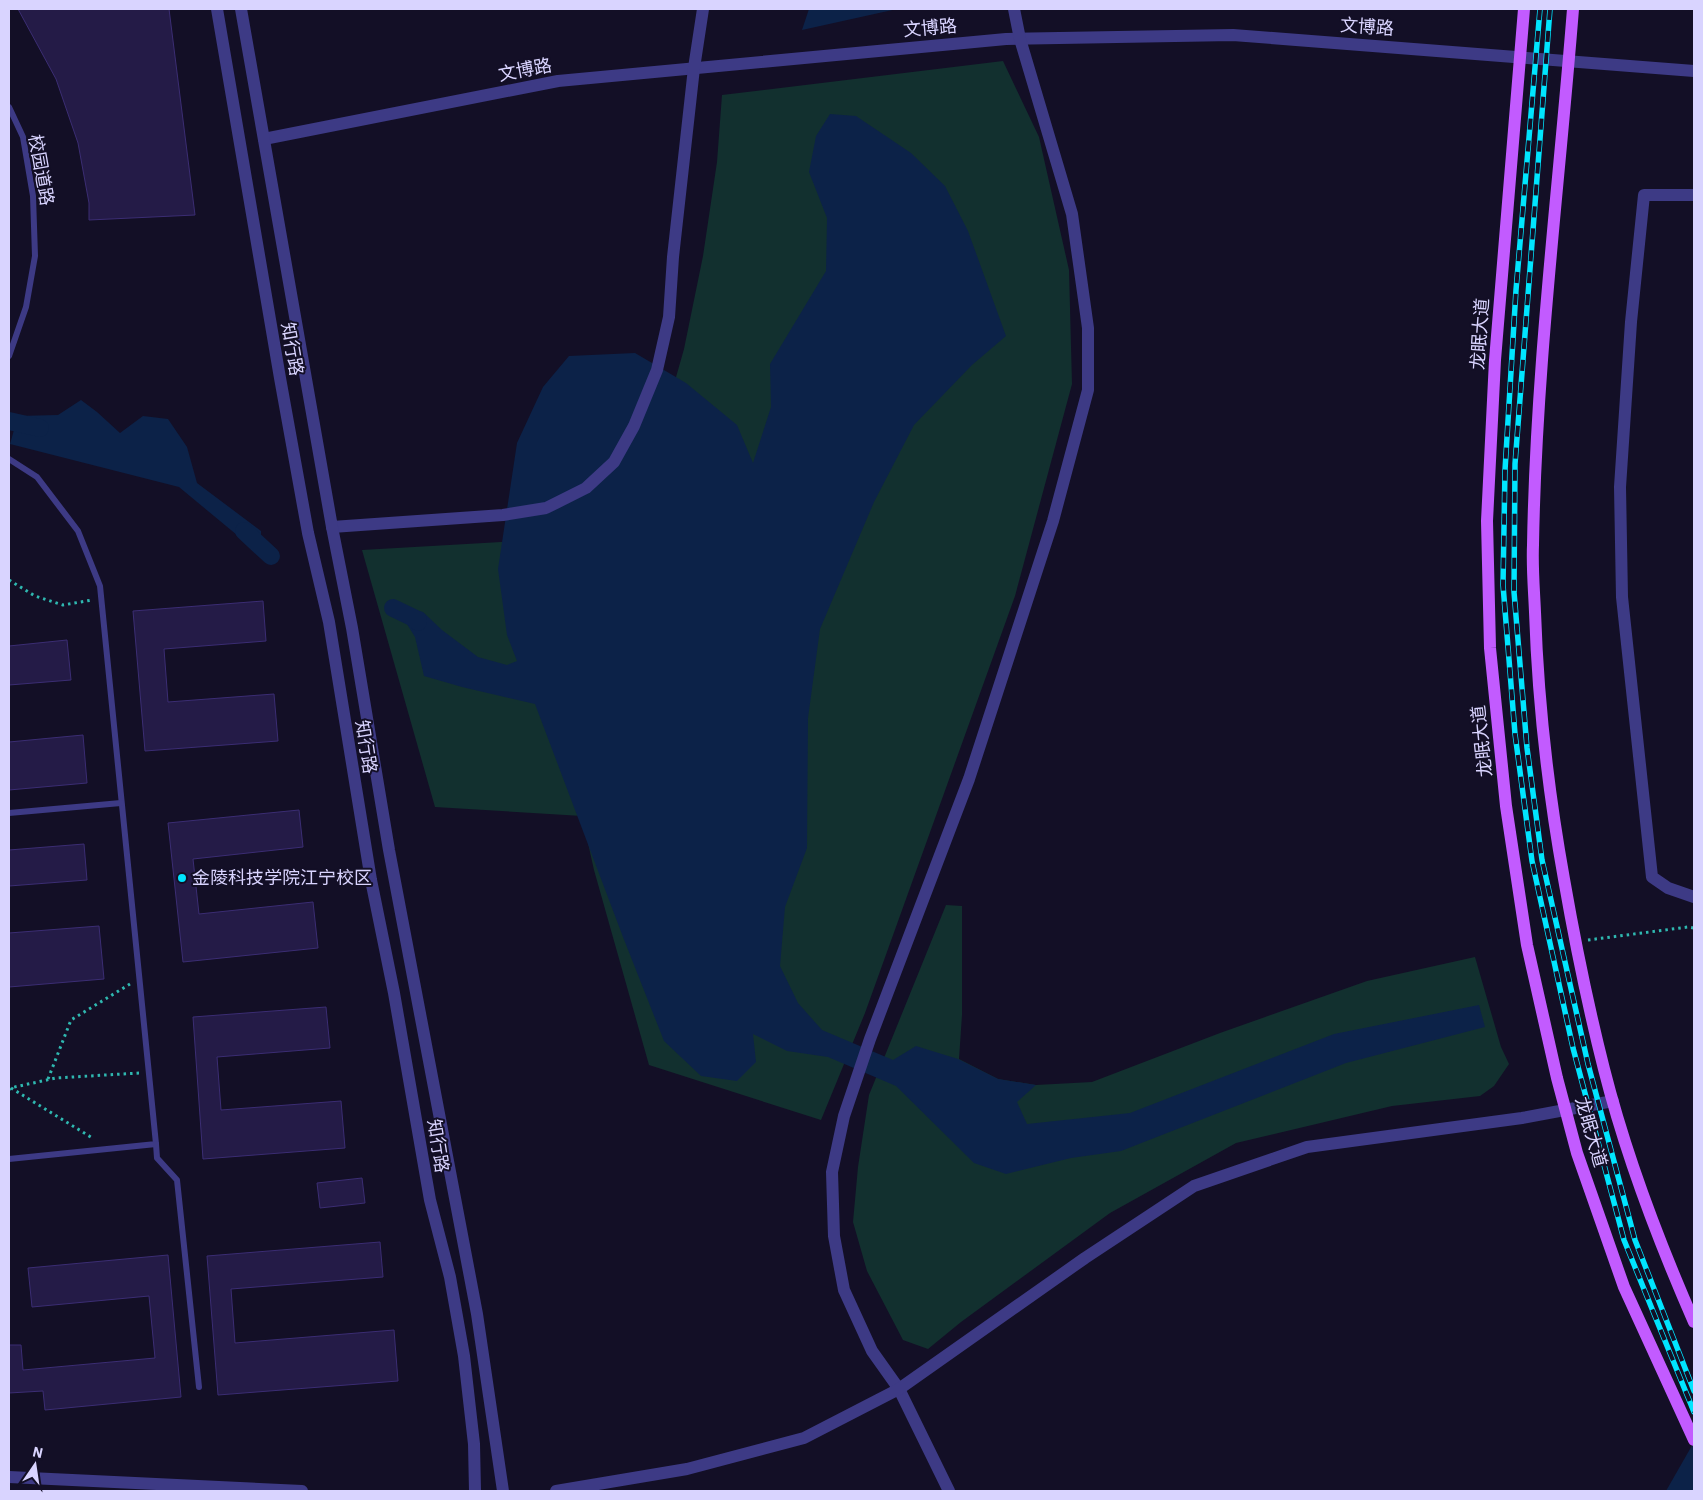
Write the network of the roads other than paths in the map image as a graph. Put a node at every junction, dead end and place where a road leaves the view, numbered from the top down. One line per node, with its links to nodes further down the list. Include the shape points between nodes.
1 (217, 9): 31 (street, 知行路, via 283,398 308,533 329,622 371,880 430,1200 452,1285 474,1444)
2 (241, 9): 13 (street, 知行路)
3 (703, 9): 10 (street)
4 (1014, 9): 7 (street)
5 (1524, 9): 8 (main road, 龙眠大道)
6 (1573, 9): 9 (main road, 龙眠大道)
7 (1020, 39): 8 (street, 文博路, via 1233,35); 10 (street, 文博路); 27 (street, via 1072,214 1088,328 1088,390 1053,521 969,779 870,1039 844,1116 832,1172 834,1236 844,1290 872,1351)
8 (1519, 56): 9 (street, 文博路); 22 (main road, 龙眠大道, via 1487,521 1490,648 1506,806 1527,945)
9 (1569, 61): 11 (street, 文博路); 21 (main road, 龙眠大道, via 1538,393 1532,547 1537,681 1552,817 1575,942)
10 (694, 68): 13 (street, 文博路, via 558,81); 17 (street, via 669,317 657,370 634,426 614,462 586,488 546,508 503,515)
11 (1694, 71)
12 (9, 107): 15 (lane, 校园道路, via 23,137 33,196 35,256 26,307)
13 (264, 139): 17 (street, 知行路)
14 (1694, 195): 20 (street, via 1644,195 1631,322 1620,487 1622,597 1652,876 1668,888)
15 (9, 356)
16 (9, 459): 18 (lane, via 37,477 78,531 100,586)
17 (332, 527): 32 (street, 知行路, via 477,1314)
18 (121, 803): 19 (lane); 23 (lane)
19 (9, 813)
20 (1694, 897)
21 (1613, 1100): 22 (street); 25 (main road, 龙眠大道, via 1670,1267)
22 (1565, 1110): 27 (street, via 1307,1147 1194,1186 1085,1258); 28 (main road, 龙眠大道, via 1624,1287)
23 (156, 1144): 24 (lane); 26 (lane, via 158,1158 177,1180)
24 (9, 1159)
25 (1694, 1322)
26 (199, 1387)
27 (898, 1390): 33 (street, via 804,1438 687,1469); 34 (street)
28 (1694, 1440)
29 (9, 1477): 30 (street)
30 (302, 1491)
31 (475, 1491)
32 (503, 1491)
33 (556, 1491)
34 (949, 1491)

